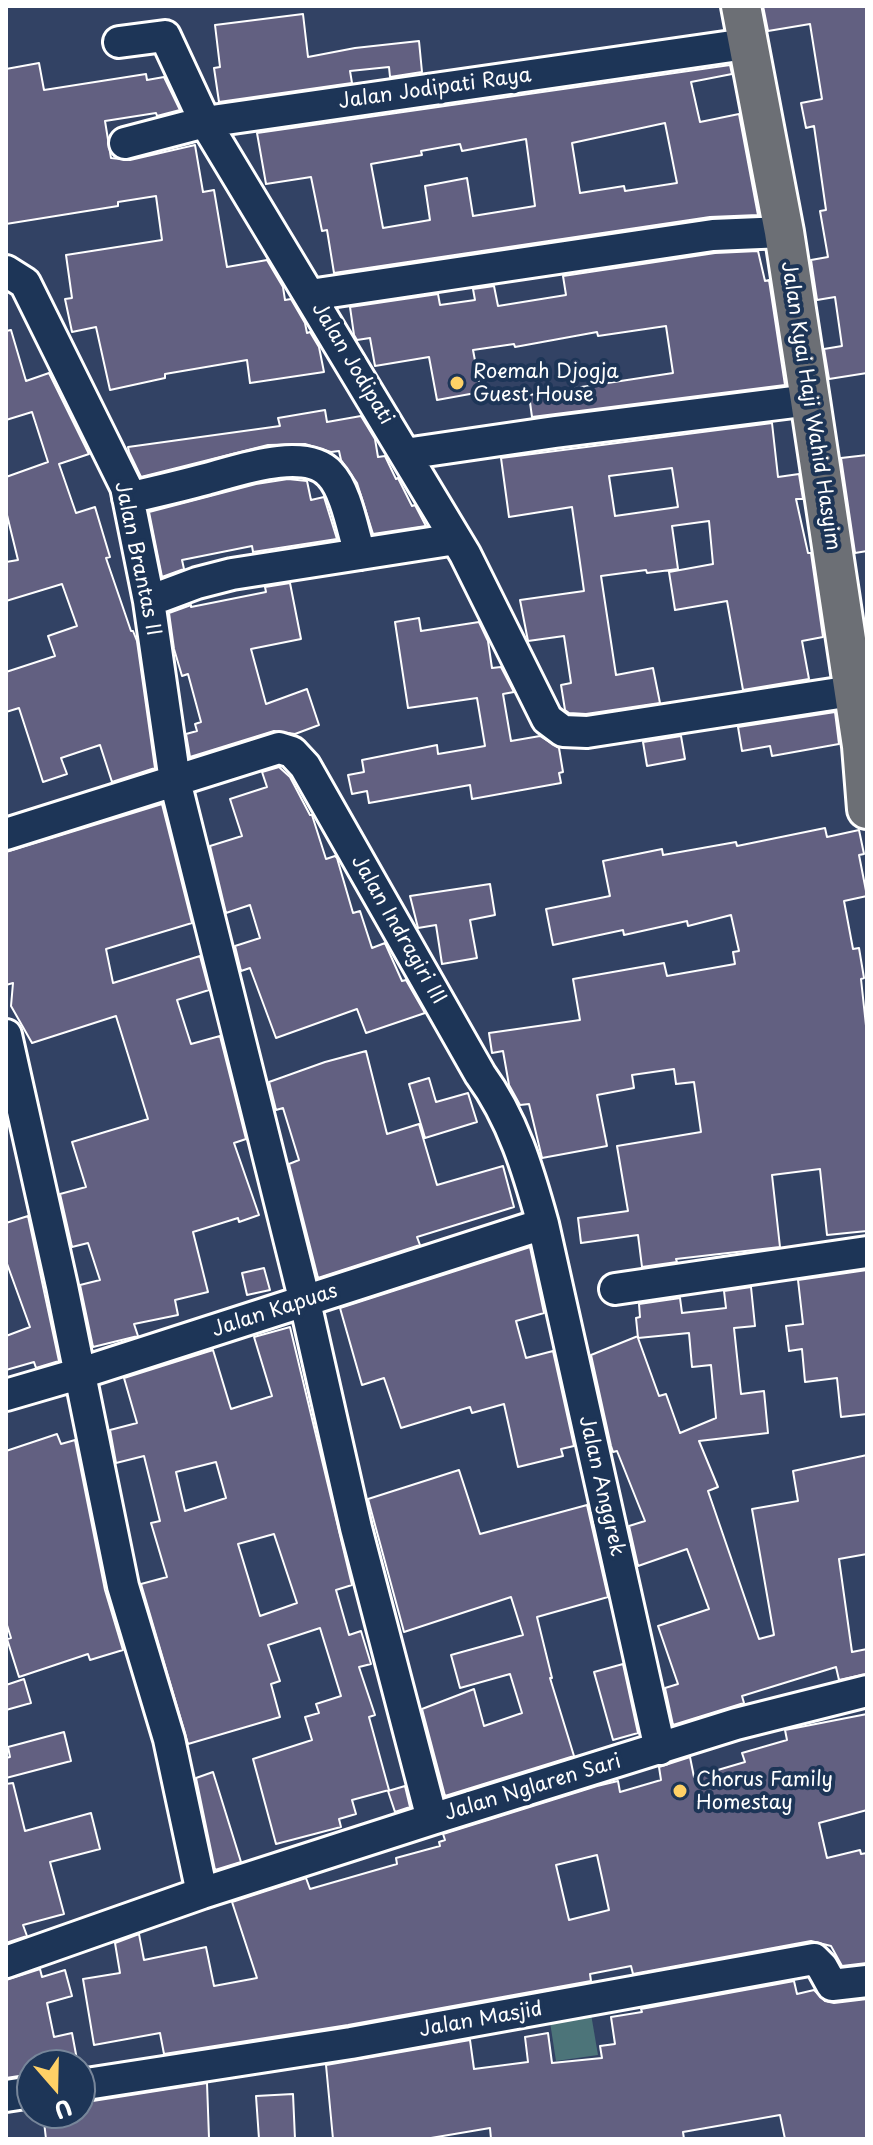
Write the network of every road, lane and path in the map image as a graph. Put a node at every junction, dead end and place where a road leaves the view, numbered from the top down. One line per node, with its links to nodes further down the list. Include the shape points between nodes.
1 (741, 6): 3 (main road, Jalan Kyai Haji Wahid Hasyim)
2 (119, 42): 4 (street, Jalan Jodipati, via 165,36)
3 (746, 44): 4 (street, Jalan Jodipati Raya); 6 (main road, Jalan Kyai Haji Wahid Hasyim)
4 (205, 122): 5 (street, Jalan Jodipati Raya); 8 (street, Jalan Jodipati)
5 (125, 143)
6 (784, 232): 8 (street, via 713,235); 9 (main road, Jalan Kyai Haji Wahid Hasyim)
7 (7, 272): 11 (street, Jalan Brantas II, via 25,283)
8 (310, 295): 10 (street, Jalan Jodipati)
9 (810, 400): 10 (street); 15 (main road, Jalan Kyai Haji Wahid Hasyim)
10 (405, 454): 12 (street, Jalan Jodipati)
11 (128, 498): 13 (street, via 256,465 319,465 340,489); 14 (street, Jalan Brantas II)
12 (456, 539): 13 (street); 15 (street, Jalan Jodipati, via 547,719 563,731 587,732)
13 (360, 554): 14 (street, via 232,574)
14 (149, 601): 17 (street, Jalan Brantas II)
15 (852, 691): 16 (main road, Jalan Kyai Haji Wahid Hasyim)
16 (864, 745): 18 (main road, Jalan Kyai Haji Wahid Hasyim)
17 (175, 781): 19 (street); 21 (street, Jalan Indragiri III, via 279,748 292,752 305,766 499,1100 526,1164); 24 (street, Jalan Brantas II)
18 (867, 809)
19 (6, 834)
20 (6, 1035): 25 (street)
21 (543, 1224): 24 (street, Jalan Kapuas); 28 (street, Jalan Anggrek)
22 (867, 1252): 23 (street)
23 (615, 1289)
24 (305, 1302): 25 (street, Jalan Kapuas); 29 (street, Jalan Brantas II, via 356,1528)
25 (78, 1374): 26 (street, Jalan Kapuas); 30 (street, via 123,1586 169,1739)
26 (6, 1395)
27 (867, 1691): 28 (street, Jalan Nglaren Sari)
28 (660, 1749): 29 (street, Jalan Nglaren Sari)
29 (432, 1819): 30 (street, Jalan Nglaren Sari)
30 (202, 1893): 31 (street, Jalan Nglaren Sari)
31 (6, 1962)
32 (867, 1981): 33 (street, Jalan Masjid, via 832,1985 814,1959 351,2043)
33 (96, 2083)

